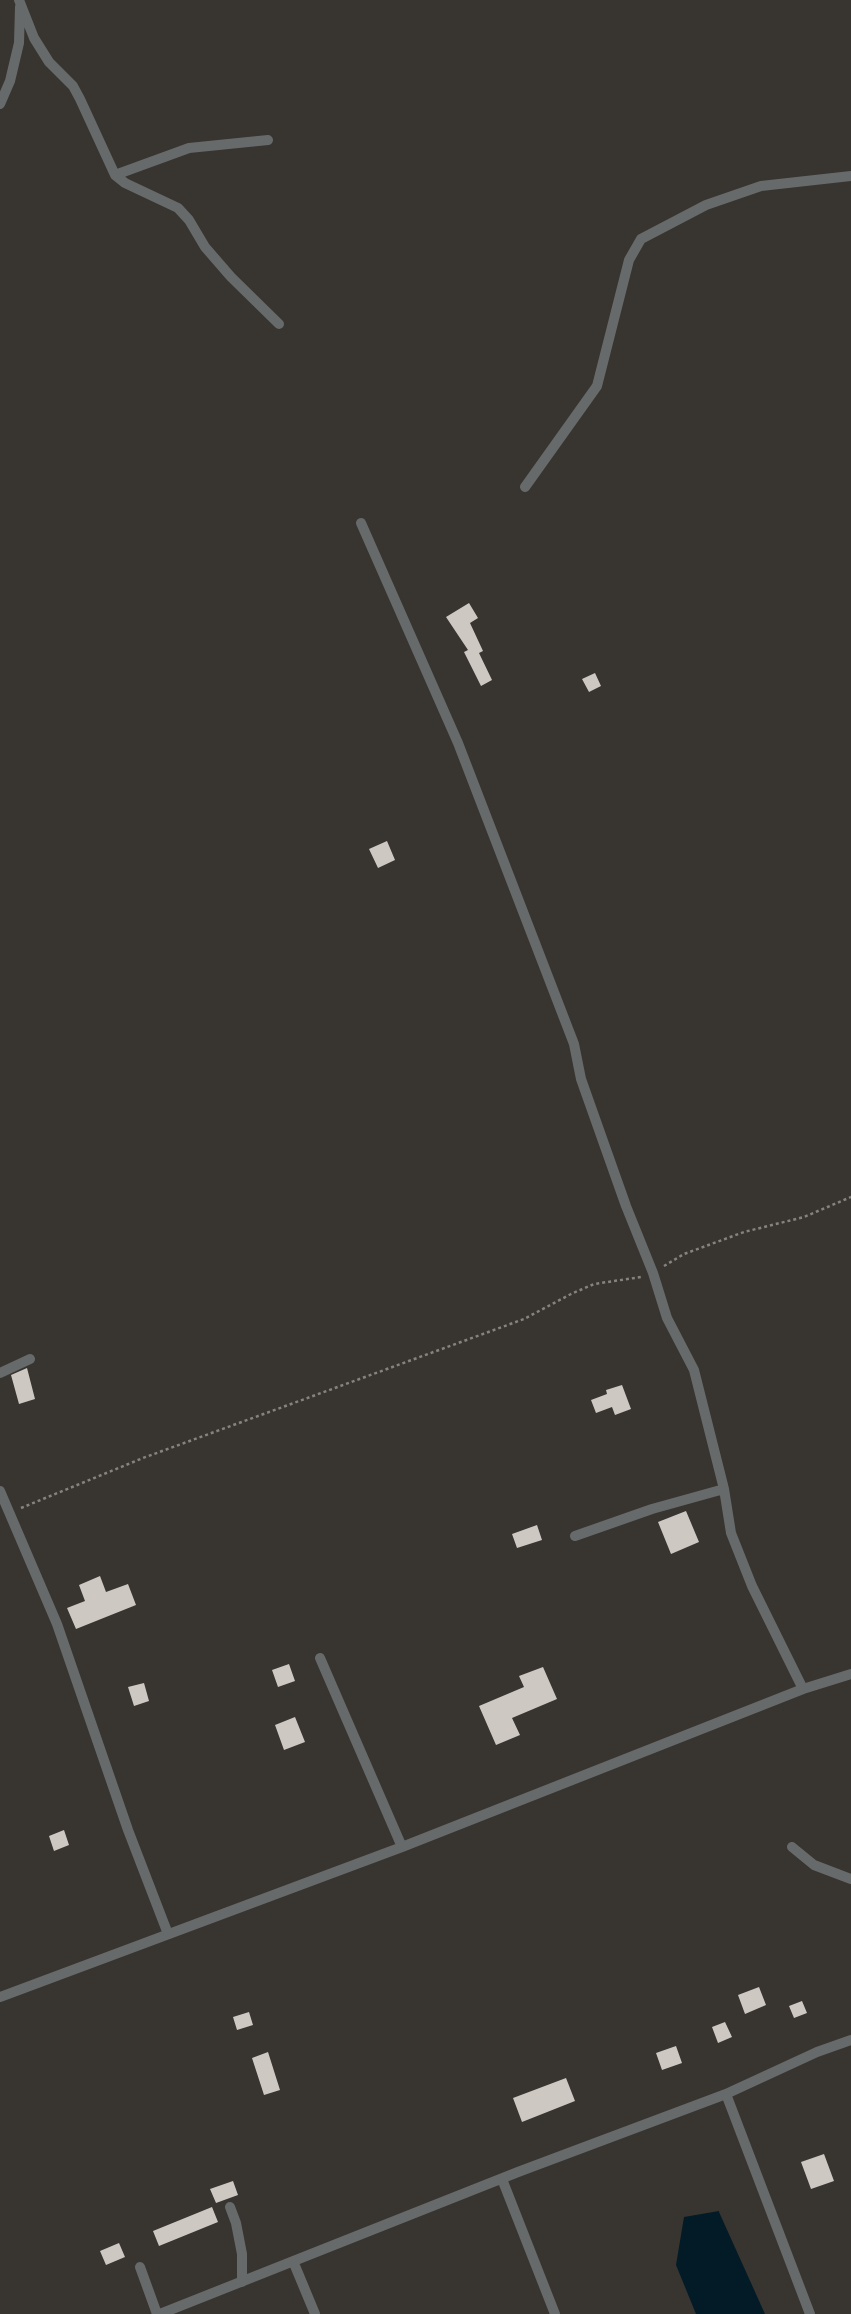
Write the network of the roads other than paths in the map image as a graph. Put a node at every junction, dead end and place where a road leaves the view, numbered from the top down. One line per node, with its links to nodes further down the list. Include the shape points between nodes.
1 (20, 2): 2 (street, via 19,43 10,81); 4 (street, via 34,38 49,62 73,86)
2 (0, 104)
3 (268, 140): 4 (street, via 190,148)
4 (114, 175): 6 (street, via 125,183 178,208 189,220 204,247)
5 (851, 176): 7 (street, via 761,186 706,205 641,239 629,260 597,386)
6 (279, 324)
7 (525, 487)
8 (361, 523): 11 (street, via 458,744 574,1044 581,1079 626,1206 653,1273 667,1318 694,1370)
9 (30, 1359): 10 (street)
10 (0, 1373)
11 (724, 1489): 14 (street, via 652,1509); 17 (street, via 734,1540 752,1586)
12 (0, 1491): 13 (street)
13 (4, 1515): 21 (street, via 57,1624 128,1830)
14 (575, 1536)
15 (320, 1658): 18 (street)
16 (851, 1674): 17 (street)
17 (803, 1689): 18 (street)
18 (402, 1846): 21 (street)
19 (792, 1847): 20 (street, via 814,1866)
20 (851, 1879)
21 (168, 1934): 22 (street)
22 (0, 1997)
23 (851, 2040): 24 (street, via 817,2052)
24 (726, 2094): 25 (street); 34 (street)
25 (502, 2179): 27 (street); 33 (street)
26 (230, 2207): 29 (street, via 242,2254)
27 (293, 2261): 29 (street); 32 (street)
28 (140, 2267): 30 (street)
29 (242, 2282): 31 (street)
30 (157, 2314)
31 (160, 2314)
32 (315, 2314)
33 (555, 2314)
34 (810, 2314)

